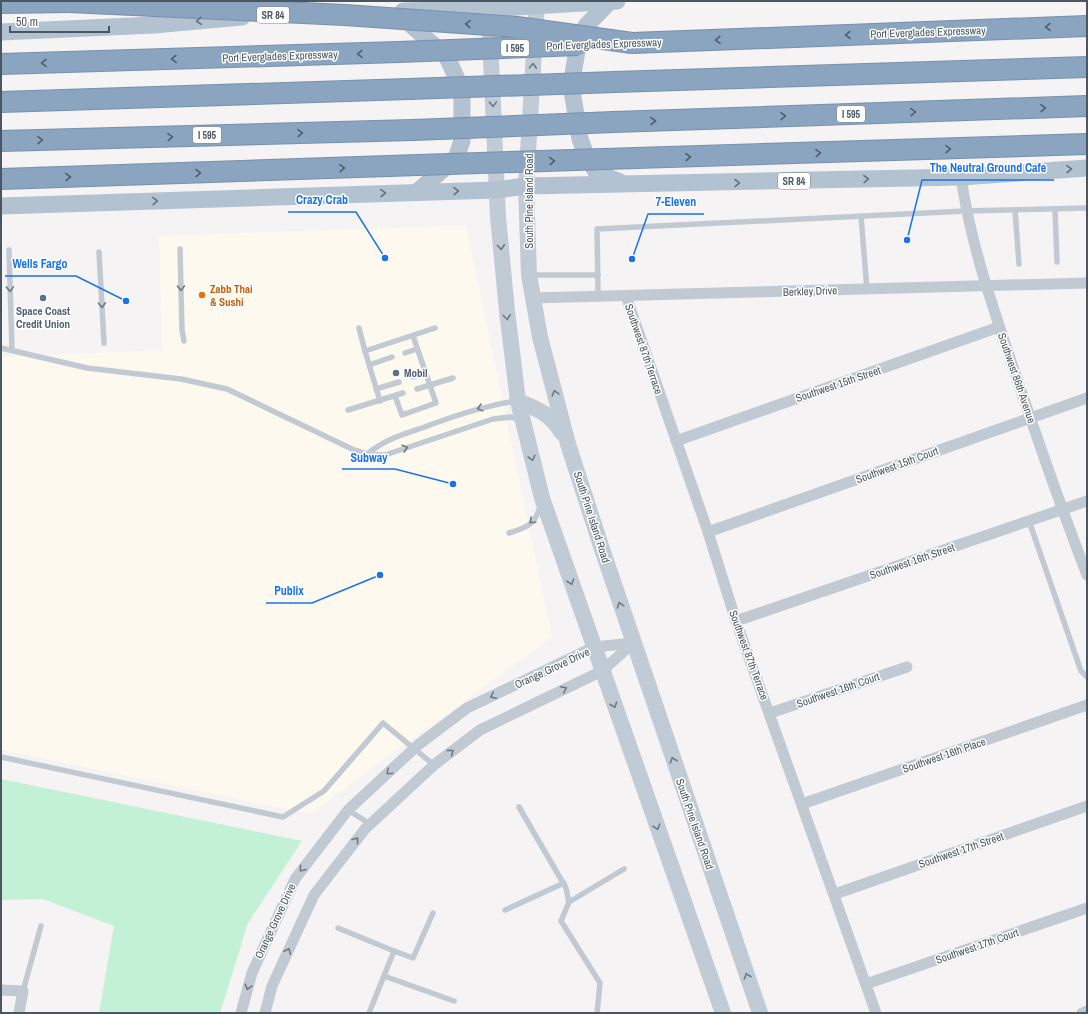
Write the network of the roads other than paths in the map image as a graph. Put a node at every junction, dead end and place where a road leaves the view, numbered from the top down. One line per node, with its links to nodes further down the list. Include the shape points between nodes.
1 (610, 1): 2 (main road, SR 84); 4 (main road, SR 84); 19 (main road, via 586,26 579,40 571,85 580,139 586,155 597,173)
2 (617, 1)
3 (1, 3): 9 (highway, one-way to 3, bridge, via 517,27 384,18 69,2)
4 (537, 3): 5 (main road, SR 84); 20 (main road, South Pine Island Road, one-way to 4)
5 (489, 5): 6 (main road, SR 84); 21 (main road, one-way to 21)
6 (395, 11): 8 (main road, SR 84, one-way to 8, via 315,12 154,25); 22 (main road, via 447,57 462,90 462,141 456,158)
7 (1087, 26): 9 (highway, Port Everglades Expressway / I 595, one-way to 9)
8 (1, 32)
9 (632, 43): 10 (highway, Port Everglades Expressway / I 595, one-way to 10, bridge)
10 (1, 64)
11 (1087, 67): 12 (highway, bridge)
12 (1, 102)
13 (1087, 106): 14 (highway, I 595, one-way to 13, bridge, via 413,130)
14 (1, 141)
15 (1087, 144): 18 (highway, one-way to 15, bridge)
16 (1087, 168): 17 (main road, SR 84, one-way to 16)
17 (961, 177): 19 (main road, SR 84, one-way to 17); 27 (street, Southwest 86th Avenue)
18 (1, 179)
19 (628, 185): 20 (main road, SR 84)
20 (526, 186): 21 (main road, SR 84); 34 (main road, South Pine Island Road)
21 (496, 190): 22 (main road, SR 84, one-way to 21); 66 (main road, one-way to 66)
22 (417, 192): 23 (main road, SR 84, one-way to 22)
23 (1, 206)
24 (1087, 208): 25 (lane)
25 (1055, 209): 26 (lane); 32 (lane)
26 (1015, 210): 27 (lane); 33 (lane)
27 (966, 211): 28 (lane); 37 (street, Southwest 86th Avenue)
28 (861, 216): 35 (lane, via 597,229); 38 (lane)
29 (180, 249): 46 (lane, one-way to 46)
30 (9, 250): 50 (lane, one-way to 50)
31 (99, 252): 47 (lane, one-way to 47)
32 (1057, 262)
33 (1019, 264)
34 (529, 275): 35 (lane); 41 (main road, South Pine Island Road)
35 (598, 275): 40 (lane)
36 (1087, 283): 37 (street, Berkley Drive)
37 (985, 286): 38 (street, Berkley Drive); 42 (street, Southwest 86th Avenue)
38 (867, 290): 39 (street, Berkley Drive)
39 (626, 296): 40 (street, Berkley Drive); 70 (street, Southwest 87th Terrace)
40 (598, 297): 41 (street, Berkley Drive)
41 (533, 298): 71 (main road, South Pine Island Road, one-way to 41, via 540,337)
42 (999, 326): 68 (street, Southwest 86th Avenue); 70 (street, Southwest 15th Street)
43 (358, 328): 51 (lane)
44 (435, 328): 45 (lane)
45 (413, 336): 49 (lane); 51 (lane)
46 (184, 341)
47 (104, 343)
48 (1, 348): 50 (lane)
49 (417, 349): 52 (lane); 55 (lane)
50 (12, 350): 72 (lane, via 88,368 181,379 227,390 352,450)
51 (365, 351): 54 (lane)
52 (405, 353)
53 (392, 357): 54 (lane)
54 (369, 365): 60 (lane)
55 (425, 373): 56 (lane); 59 (lane)
56 (412, 377)
57 (453, 378): 59 (lane)
58 (399, 382): 60 (lane)
59 (430, 385): 61 (lane); 63 (lane, via 436,403 402,415)
60 (376, 389): 65 (lane)
61 (417, 389)
62 (403, 393): 63 (lane)
63 (395, 396): 65 (lane)
64 (1087, 398): 68 (street, Southwest 15th Court)
65 (380, 401): 67 (lane)
66 (518, 401): 69 (main road); 71 (main road, via 541,410 555,421); 72 (lane, one-way to 72, via 465,412 380,443)
67 (348, 410)
68 (1030, 418): 75 (street, Southwest 86th Avenue); 77 (street, Southwest 15th Court)
69 (523, 420): 72 (lane, one-way to 69, via 385,455 492,419 511,417); 73 (main road, one-way to 73)
70 (676, 441): 77 (street, Southwest 87th Terrace)
71 (568, 444): 81 (main road, South Pine Island Road, one-way to 71)
72 (367, 454)
73 (542, 498): 78 (lane, one-way to 78, via 538,516 523,529); 82 (main road, one-way to 82)
74 (1087, 501): 75 (street, Southwest 16th Street)
75 (1062, 510): 76 (street, Southwest 16th Street); 79 (street, Southwest 86th Avenue)
76 (1029, 521): 80 (street, Southwest 16th Street); 85 (lane, via 1081,671)
77 (708, 532): 80 (street, Southwest 87th Terrace)
78 (509, 533)
79 (1087, 575)
80 (736, 621): 87 (street, Southwest 87th Terrace)
81 (633, 642): 82 (street, Orange Grove Drive); 84 (street); 118 (main road, South Pine Island Road, one-way to 81)
82 (594, 647): 84 (main road); 88 (street, Orange Grove Drive, one-way to 88, via 467,708)
83 (906, 667): 87 (street, Southwest 16th Court)
84 (602, 671): 90 (street, one-way to 84, via 480,730); 117 (main road, one-way to 117)
85 (1087, 677)
86 (1087, 705): 91 (street, Southwest 16th Place)
87 (770, 713): 91 (street, Southwest 87th Terrace)
88 (414, 749): 89 (lane, via 382,723 324,791 283,817); 90 (lane); 94 (street, Orange Grove Drive, one-way to 94)
89 (1, 757)
90 (434, 766): 95 (street)
91 (802, 804): 98 (street, Southwest 87th Terrace)
92 (1087, 806): 98 (street, Southwest 17th Street)
93 (519, 807): 97 (lane)
94 (348, 810): 95 (lane); 113 (street, Orange Grove Drive, one-way to 113, via 295,879 252,973)
95 (370, 824): 114 (street, one-way to 95, via 272,986 314,895)
96 (624, 869): 99 (lane)
97 (564, 884): 99 (lane); 101 (lane)
98 (835, 894): 107 (street, Southwest 87th Terrace)
99 (569, 902): 116 (lane, via 561,921 600,983)
100 (1087, 908): 107 (street, Southwest 17th Court)
101 (504, 910)
102 (433, 913): 105 (lane, via 413,958)
103 (41, 926): 109 (lane)
104 (338, 928): 105 (lane)
105 (394, 951): 106 (lane)
106 (384, 976): 110 (lane); 115 (lane)
107 (866, 984): 119 (street, Southwest 87th Terrace)
108 (1, 990): 109 (street)
109 (23, 991): 112 (street)
110 (454, 1000)
111 (1087, 1011): 120 (street)
112 (20, 1013)
113 (241, 1013)
114 (265, 1013)
115 (369, 1013)
116 (597, 1013)
117 (723, 1013)
118 (760, 1013)
119 (876, 1013)
120 (1082, 1013)

